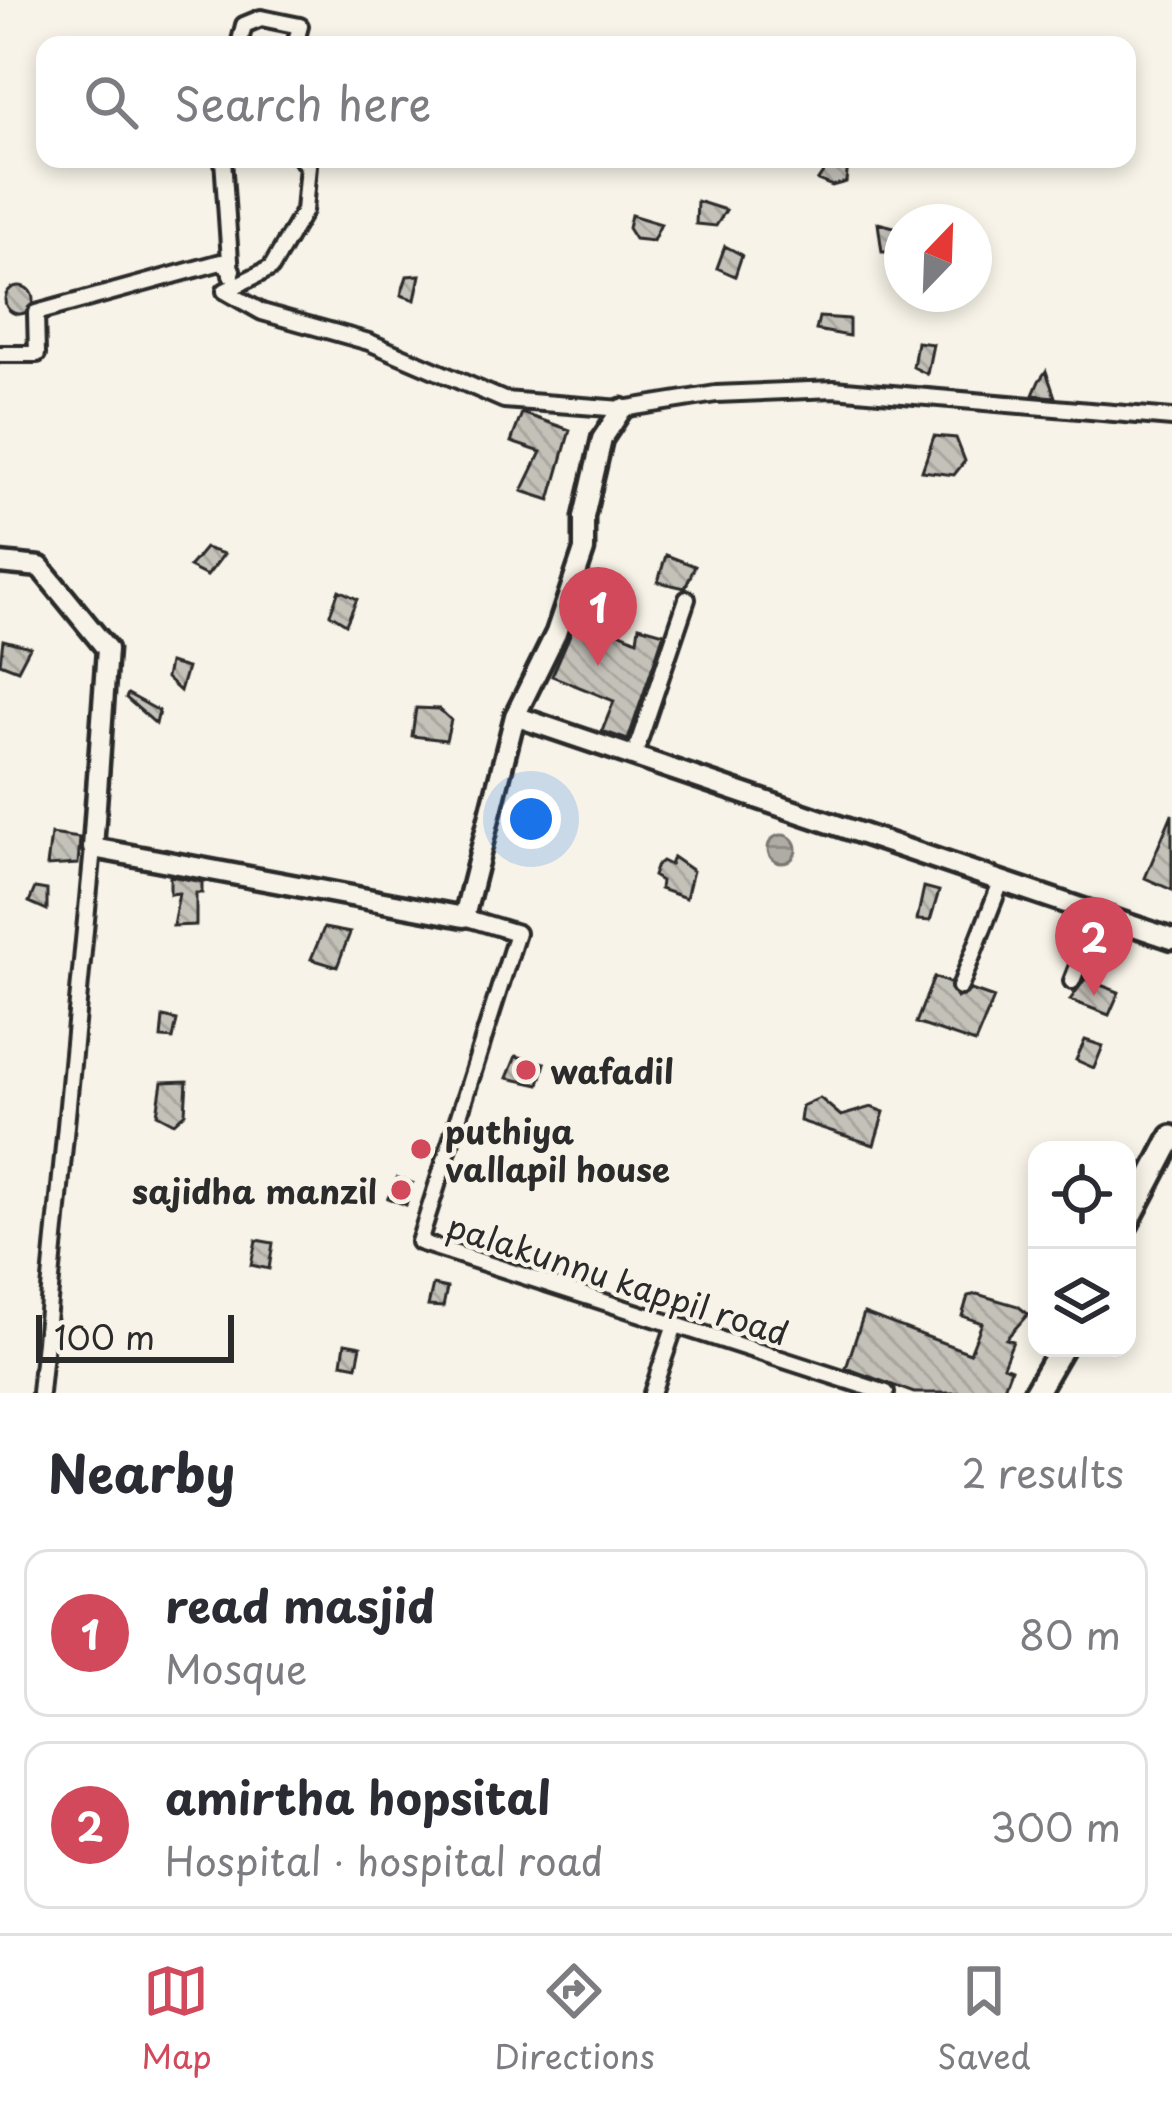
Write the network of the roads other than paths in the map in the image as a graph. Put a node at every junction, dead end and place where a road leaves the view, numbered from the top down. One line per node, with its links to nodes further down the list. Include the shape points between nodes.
1 (241, 36): 2 (street, via 244,25 261,18 300,26)
2 (297, 36)
3 (224, 168): 5 (street)
4 (308, 168): 6 (street, via 304,212 272,268)
5 (232, 271): 6 (street); 7 (street, via 221,262 36,313 37,354)
6 (225, 291): 8 (street, via 262,312 405,356 490,398)
7 (0, 354)
8 (622, 409): 9 (street, via 716,394 835,389); 12 (street, via 602,439 584,550 556,633)
9 (1172, 418)
10 (0, 563): 14 (street, via 40,567 107,649)
11 (686, 599): 13 (street)
12 (515, 716): 13 (street); 17 (street)
13 (634, 755): 15 (street)
14 (93, 848): 17 (street); 25 (street)
15 (1000, 882): 16 (street); 20 (street)
16 (1098, 915): 18 (street); 19 (street)
17 (464, 917): 23 (street, palakunnu kappil road, via 517,933 419,1242)
18 (1172, 939)
19 (1072, 981)
20 (960, 987)
21 (1172, 1137): 22 (main road)
22 (1136, 1206)
23 (675, 1324): 26 (street); 27 (street, palakunnu kappil road)
24 (1056, 1357): 28 (main road)
25 (40, 1393)
26 (652, 1393)
27 (886, 1393)
28 (1035, 1393)

